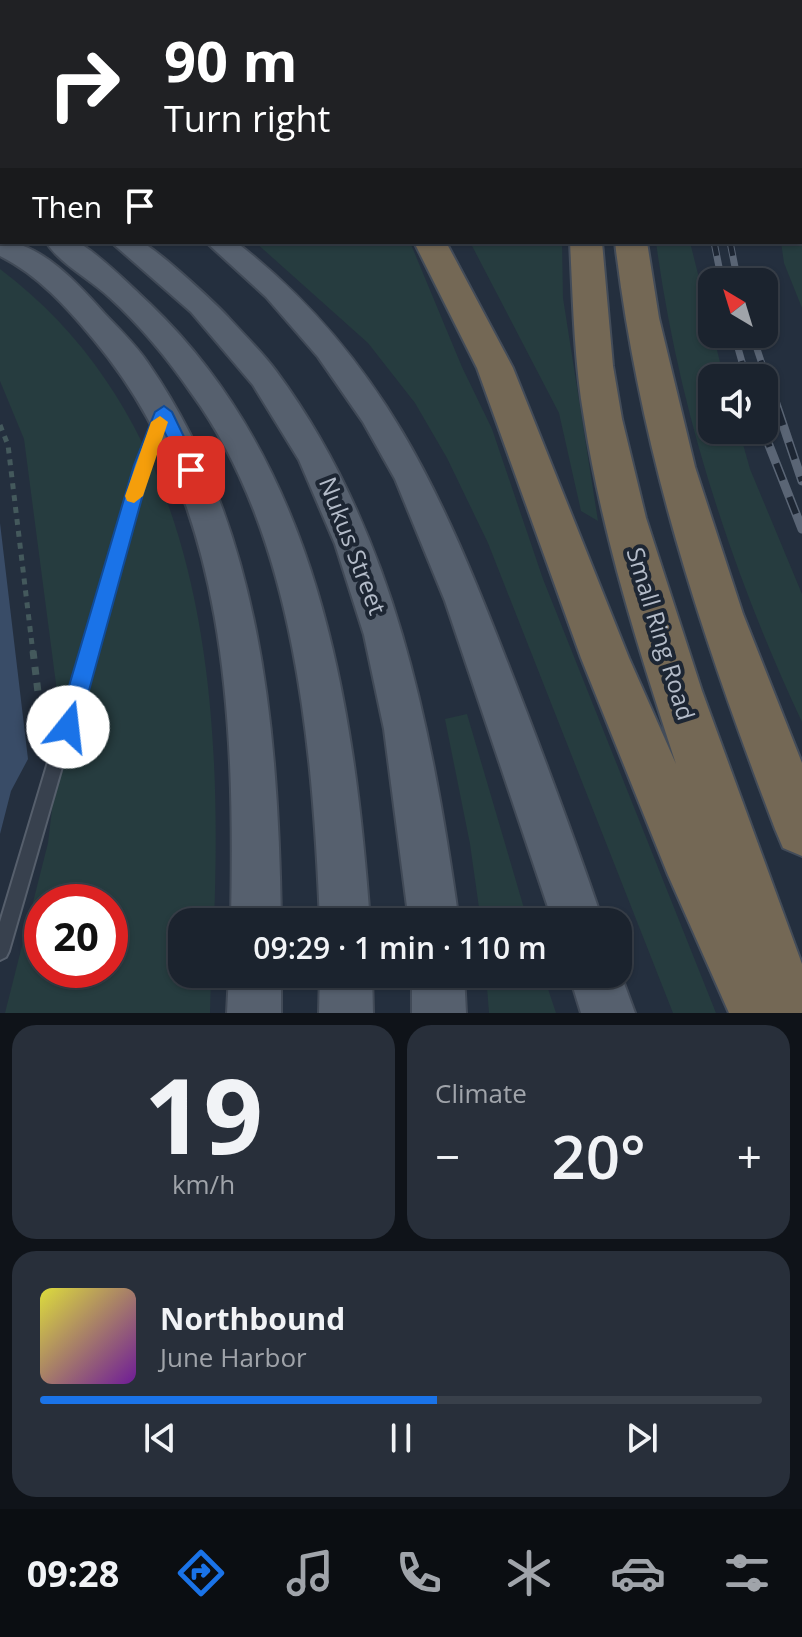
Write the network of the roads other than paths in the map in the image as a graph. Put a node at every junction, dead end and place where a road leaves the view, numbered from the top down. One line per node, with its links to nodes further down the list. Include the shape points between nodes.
1 (61, 244): 11 (main road, via 132,302 181,355 226,420 267,501 317,658 337,794)
2 (127, 244): 12 (main road, Nukus Street, via 203,304 253,361 302,432 340,506 376,602 397,685 426,841)
3 (221, 244): 13 (main road, via 309,327 380,421 413,479 450,562)
4 (431, 244): 23 (highway, via 495,368 605,658)
5 (586, 244): 24 (highway, Small Ring Road, via 601,405 625,518 677,691)
6 (631, 244): 9 (highway, via 652,379 689,524)
7 (0, 246): 8 (main road, via 29,262 90,315 131,359)
8 (164, 412): 10 (main road, via 203,497 227,577 248,733); 14 (lane, via 143,465)
9 (802, 829)
10 (255, 908)
11 (344, 908)
12 (433, 908)
13 (573, 908)
14 (0, 951)
15 (255, 988): 19 (main road)
16 (346, 988): 20 (main road)
17 (438, 988): 21 (main road)
18 (600, 988): 22 (main road)
19 (254, 1013)
20 (346, 1013)
21 (439, 1013)
22 (608, 1013)
23 (761, 1013)
24 (789, 1013)

